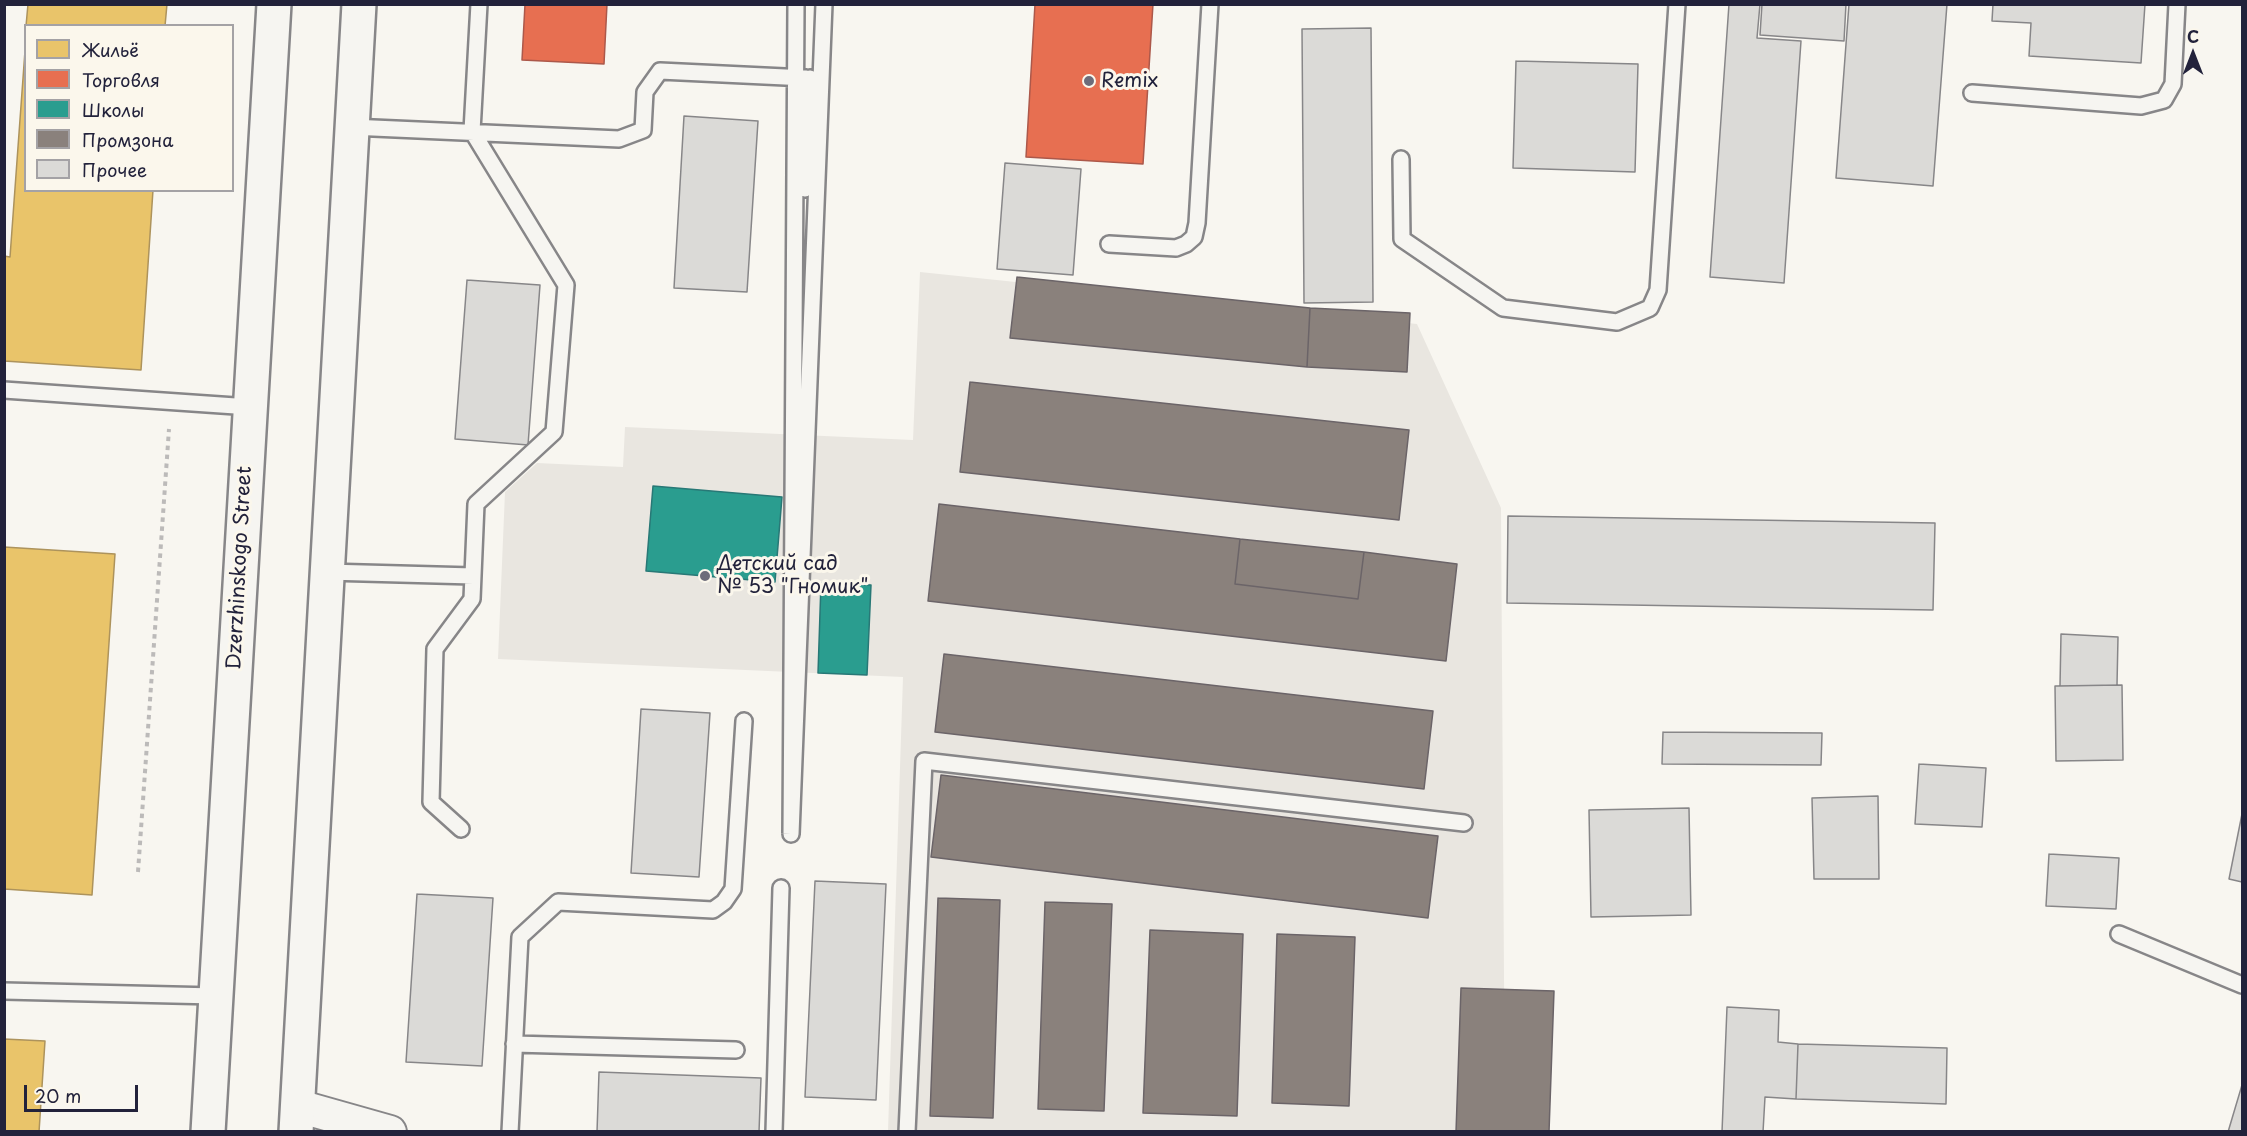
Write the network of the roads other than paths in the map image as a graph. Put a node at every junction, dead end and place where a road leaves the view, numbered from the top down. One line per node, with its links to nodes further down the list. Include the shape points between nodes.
1 (274, 4): 17 (main road, Dzerzhinskogo Street)
2 (359, 4): 11 (main road)
3 (479, 4): 12 (lane)
4 (796, 4): 23 (lane)
5 (824, 4): 23 (lane)
6 (1210, 4): 14 (lane, via 1194,237 1176,248)
7 (1677, 4): 13 (lane, via 1658,290 1650,308 1617,322 1503,308 1402,239)
8 (2177, 4): 10 (lane, via 2173,84 2164,100 2141,106)
9 (810, 78): 12 (lane, via 660,71 645,92 643,130 619,139); 15 (lane); 23 (lane)
10 (1972, 93)
11 (351, 127): 12 (lane); 18 (main road)
12 (472, 131): 19 (lane, via 566,285 554,432 476,504)
13 (1401, 159)
14 (1109, 244)
15 (801, 265)
16 (4, 390): 17 (lane)
17 (250, 407): 28 (main road, Dzerzhinskogo Street)
18 (327, 572): 19 (lane); 31 (main road)
19 (473, 576): 22 (lane, via 472,599 435,649 431,802)
20 (744, 721): 29 (lane, via 733,889 724,902 713,910 558,902 520,937)
21 (1464, 823): 36 (lane, via 924,761)
22 (461, 829)
23 (791, 834)
24 (782, 888): 35 (lane)
25 (2119, 934): 26 (lane)
26 (2242, 984)
27 (4, 991): 28 (lane)
28 (215, 996): 32 (main road, Dzerzhinskogo Street)
29 (514, 1044): 30 (lane); 34 (lane)
30 (736, 1050)
31 (297, 1119): 33 (street)
32 (208, 1131)
33 (390, 1131)
34 (510, 1131)
35 (774, 1131)
36 (907, 1131)

